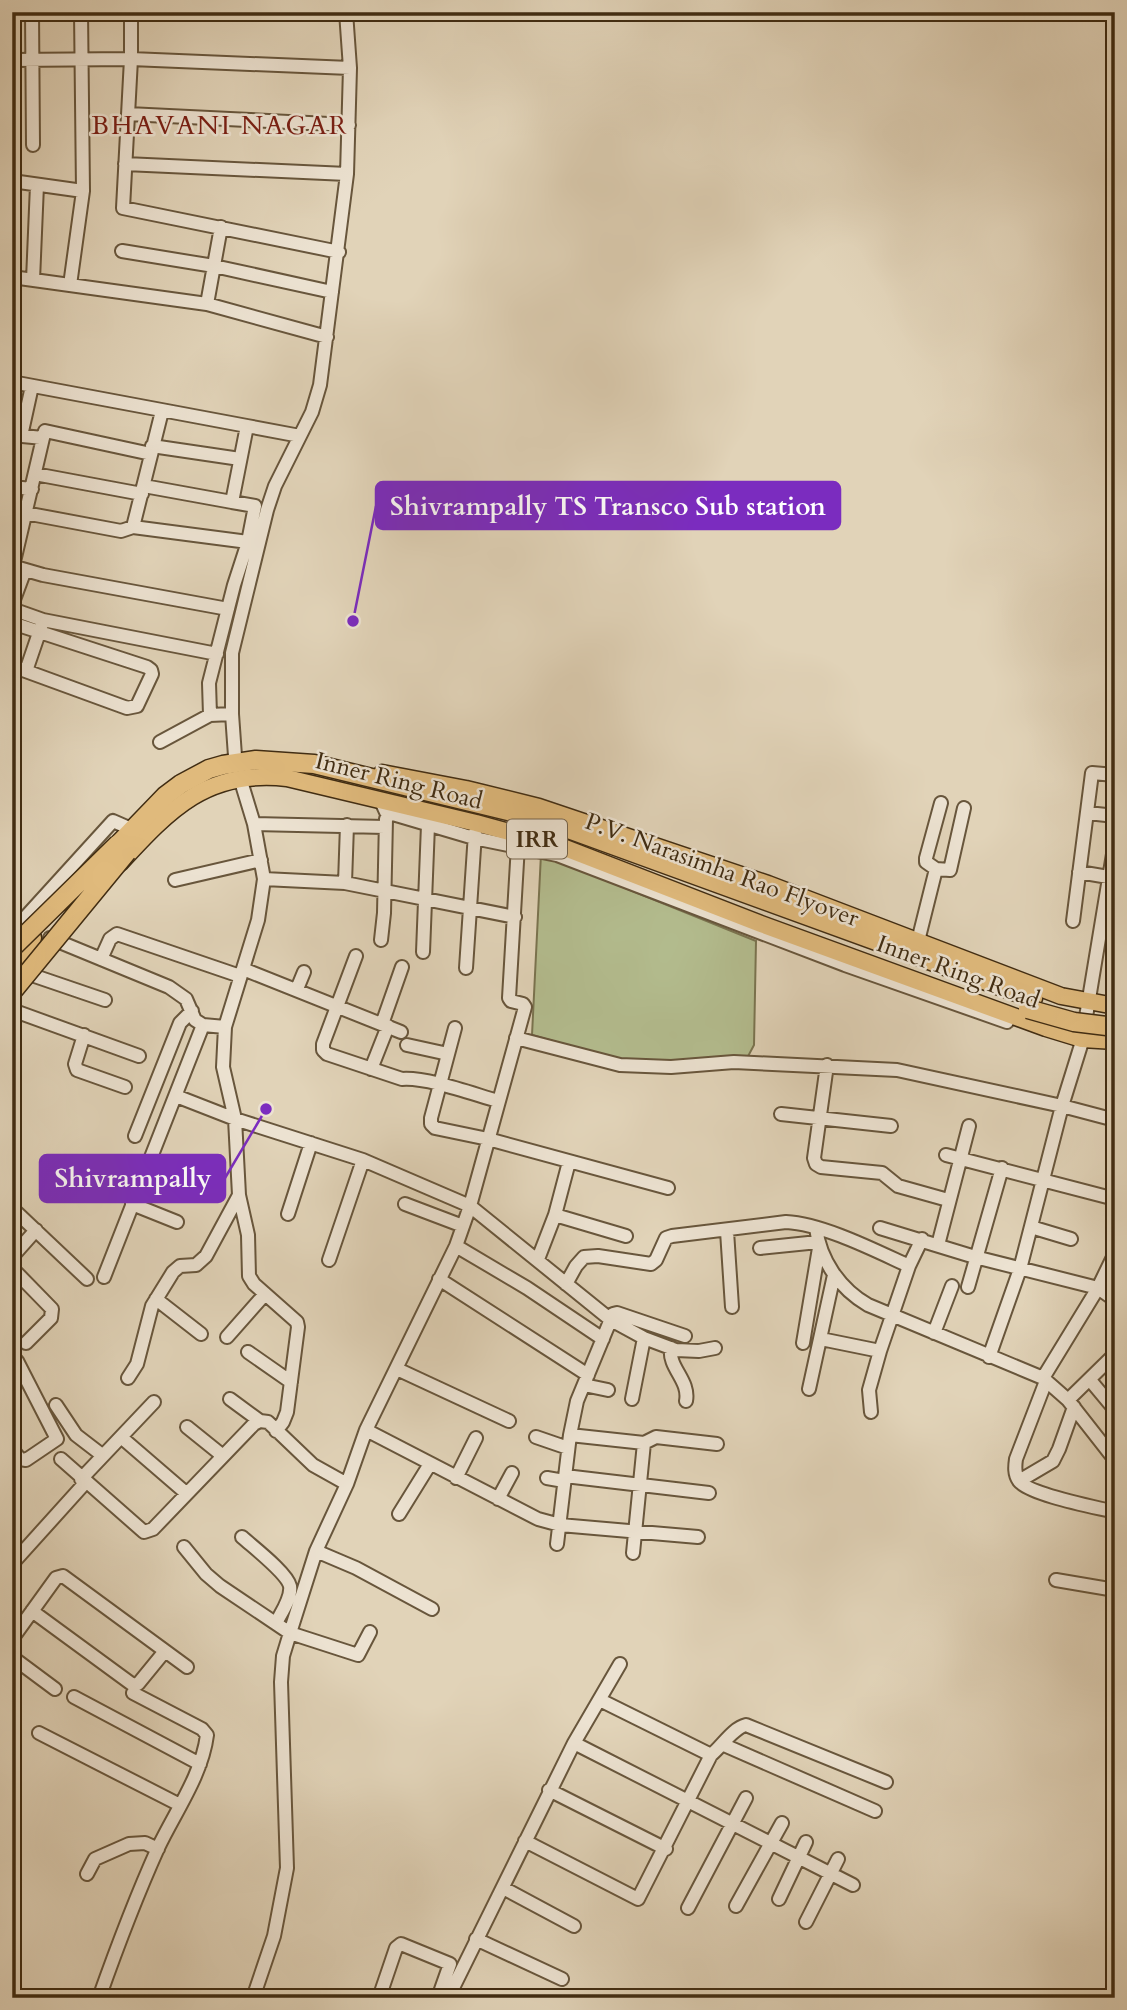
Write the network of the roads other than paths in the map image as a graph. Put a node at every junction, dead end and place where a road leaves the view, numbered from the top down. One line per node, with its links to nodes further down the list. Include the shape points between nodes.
1 (32, 12): 8 (street)
2 (82, 12): 9 (street)
3 (131, 12): 6 (street)
4 (301, 12): 5 (street)
5 (346, 13): 10 (street)
6 (131, 59): 9 (street); 10 (street); 11 (street)
7 (12, 60): 8 (street)
8 (32, 60): 9 (street); 13 (street)
9 (82, 60): 18 (street)
10 (350, 68): 12 (street)
11 (128, 114): 12 (street); 14 (street)
12 (349, 125): 15 (street)
13 (33, 145)
14 (125, 164): 15 (street); 19 (street, via 122,208)
15 (347, 174): 21 (street)
16 (12, 181): 17 (street)
17 (37, 185): 18 (street); 24 (street)
18 (83, 191): 25 (street)
19 (222, 227): 21 (street); 22 (street)
20 (122, 251): 22 (street)
21 (339, 252): 26 (street)
22 (214, 266): 26 (street); 27 (street)
23 (12, 277): 24 (street)
24 (33, 280): 25 (street)
25 (70, 285): 27 (street)
26 (332, 292): 28 (street)
27 (207, 304): 28 (street)
28 (327, 337): 34 (street, via 320,385)
29 (13, 380): 30 (street)
30 (32, 386): 31 (street); 33 (street)
31 (162, 411): 32 (street); 36 (street)
32 (247, 426): 34 (street); 37 (street)
33 (17, 431): 35 (street)
34 (300, 436): 48 (street, via 275,486)
35 (43, 438): 36 (street, via 45,431); 38 (street)
36 (151, 450): 37 (street); 41 (street)
37 (240, 459): 42 (street)
38 (35, 474): 40 (street); 41 (street)
39 (12, 487): 40 (street)
40 (32, 489): 43 (street)
41 (143, 490): 42 (street); 44 (street)
42 (232, 502): 46 (street, via 255,506)
43 (25, 513): 44 (street, via 121,531); 45 (street)
44 (133, 527): 46 (street)
45 (17, 529): 47 (street)
46 (248, 542): 48 (street)
47 (17, 567): 49 (street); 50 (street)
48 (243, 580): 50 (street); 56 (street, via 232,653)
49 (12, 607): 52 (street)
50 (228, 609): 53 (street)
51 (12, 623): 52 (street)
52 (42, 627): 53 (street); 55 (street); 58 (street, via 151,670 137,706)
53 (217, 653): 60 (street, via 209,683)
54 (12, 666): 55 (street)
55 (26, 671): 58 (street)
56 (233, 692): 59 (street); 62 (street, via 239,723)
57 (93, 703): 58 (street, via 120,713)
58 (127, 708)
59 (232, 714): 60 (street); 62 (street)
60 (210, 715): 61 (street)
61 (160, 742)
62 (238, 756): 74 (main road, Inner Ring Road / IRR, via 178,780); 97 (main road, Inner Ring Road / IRR, via 289,756 430,781 539,807 768,884)
63 (1115, 775): 68 (street, via 1092,774)
64 (240, 778): 66 (main road, Inner Ring Road / IRR, via 287,778 322,785); 70 (street); 95 (main road, Inner Ring Road / IRR, via 202,790 163,817)
65 (941, 803): 80 (street, via 926,858)
66 (384, 807): 72 (street); 73 (street); 75 (main road, Inner Ring Road / IRR)
67 (964, 808): 80 (street, via 950,870)
68 (1088, 813): 69 (street); 81 (street)
69 (1115, 816)
70 (254, 824): 71 (street); 79 (street)
71 (347, 825): 73 (street); 85 (street)
72 (428, 825): 75 (street); 87 (street)
73 (385, 827): 86 (street)
74 (129, 828): 89 (street, via 113,821); 104 (main road, Inner Ring Road / IRR)
75 (475, 830): 77 (street); 88 (street); 125 (main road, Inner Ring Road / IRR, via 560,846)
76 (1115, 842): 82 (street)
77 (518, 845): 90 (street); 125 (street, via 557,855 845,965)
78 (123, 848): 98 (highway, bridge); 104 (highway, P.V. Narasimha Rao Flyover, bridge); 108 (highway, bridge); 115 (highway, P.V. Narasimha Rao Flyover, via 165,796 209,769 256,760 314,764 541,818 1033,998); 119 (highway, P.V. Narasimha Rao Flyover, bridge, via 186,794 213,780 257,771 312,775 538,830 1052,1017)
79 (261, 860): 83 (street); 84 (street)
80 (936, 869): 97 (street)
81 (1079, 872): 82 (street); 92 (street)
82 (1112, 878): 94 (street)
83 (264, 879): 85 (street); 105 (street, via 258,920)
84 (175, 880)
85 (345, 883): 86 (street)
86 (385, 891): 87 (street); 96 (street)
87 (426, 900): 88 (street); 99 (street)
88 (471, 910): 90 (street); 103 (street)
89 (26, 917): 91 (street); 93 (street)
90 (515, 917): 123 (street, via 509,998 525,1005)
91 (12, 919)
92 (1073, 920)
93 (12, 932)
94 (1108, 934): 110 (street)
95 (50, 939): 101 (street); 104 (main road, Inner Ring Road / IRR)
96 (381, 940)
97 (918, 941): 110 (main road, Inner Ring Road / IRR)
98 (12, 948)
99 (423, 952)
100 (356, 956): 111 (street)
101 (101, 959): 105 (street, via 117,934); 114 (street, via 169,987 186,999)
102 (402, 967): 117 (street)
103 (466, 968)
104 (14, 969): 109 (street)
105 (241, 972): 107 (street); 118 (street)
106 (304, 972): 107 (street)
107 (297, 989): 111 (street)
108 (12, 992)
109 (105, 1000)
110 (1090, 1003): 112 (main road, Inner Ring Road / IRR); 125 (street)
111 (337, 1006): 117 (street); 131 (street, via 323,1050)
112 (1115, 1006)
113 (12, 1010): 122 (street)
114 (192, 1011): 116 (street); 143 (street, via 180,1023)
115 (1115, 1015)
116 (203, 1025): 118 (street); 134 (street)
117 (385, 1025): 121 (street); 131 (street)
118 (225, 1027): 139 (street, via 223,1067)
119 (1115, 1027)
120 (455, 1028): 128 (street)
121 (401, 1032)
122 (84, 1035): 129 (street); 133 (street, via 77,1070)
123 (516, 1038): 130 (street, via 620,1065); 135 (street)
124 (1115, 1041): 125 (main road, Inner Ring Road / IRR)
125 (1081, 1042): 127 (street); 136 (street)
126 (407, 1045): 128 (street)
127 (1115, 1048)
128 (448, 1054): 132 (street)
129 (139, 1056)
130 (827, 1065): 136 (street, via 897,1070); 138 (street)
131 (370, 1069): 132 (street)
132 (440, 1085): 135 (street); 144 (street, via 431,1124)
133 (125, 1087)
134 (176, 1096): 139 (street); 151 (street)
135 (498, 1101): 144 (street)
136 (1062, 1106): 140 (street); 152 (street)
137 (781, 1114): 138 (street)
138 (821, 1118): 141 (street); 157 (street, via 816,1164 882,1173 898,1186)
139 (235, 1119): 145 (street); 155 (street)
140 (1115, 1120)
141 (891, 1126)
142 (970, 1126): 147 (street)
143 (135, 1136)
144 (488, 1139): 149 (street); 160 (street)
145 (311, 1143): 148 (street); 162 (street)
146 (946, 1155): 147 (street)
147 (960, 1158): 150 (street); 157 (street)
148 (363, 1160): 160 (street); 181 (street)
149 (569, 1162): 153 (street); 163 (street)
150 (1002, 1168): 152 (street); 178 (street)
151 (146, 1169): 154 (street); 159 (street)
152 (1044, 1179): 156 (street); 166 (street)
153 (668, 1188)
154 (206, 1192)
155 (239, 1195): 193 (street, via 248,1235 249,1276); 194 (street, via 206,1256 196,1265 180,1266 173,1272)
156 (1115, 1199)
157 (948, 1200): 175 (street)
158 (405, 1203): 165 (street)
159 (132, 1204): 164 (street); 186 (street)
160 (470, 1206): 165 (street); 179 (street)
161 (12, 1208): 168 (street)
162 (288, 1214)
163 (555, 1214): 170 (street); 179 (street)
164 (177, 1222)
165 (463, 1226): 174 (street)
166 (1031, 1227): 171 (street); 184 (street)
167 (880, 1228): 173 (street)
168 (36, 1230): 177 (street); 187 (street)
169 (727, 1231): 172 (street, via 800,1223); 189 (street, via 666,1238 651,1264 584,1257); 196 (street)
170 (626, 1236)
171 (1071, 1238)
172 (818, 1239): 176 (street); 182 (street); 185 (street); 207 (street)
173 (922, 1239): 175 (street); 182 (street)
174 (456, 1245): 188 (street); 204 (street)
175 (938, 1245): 178 (street)
176 (760, 1248)
177 (12, 1257)
178 (975, 1257): 184 (street); 191 (street)
179 (538, 1259): 189 (street)
180 (1114, 1259): 192 (street)
181 (329, 1260)
182 (909, 1266): 197 (street)
183 (12, 1268): 206 (street, via 52,1309 51,1318)
184 (1020, 1269): 192 (street); 214 (street)
185 (834, 1275): 197 (street, via 856,1298); 205 (street)
186 (104, 1277)
187 (87, 1279)
188 (439, 1279): 216 (street); 218 (street)
189 (566, 1284): 198 (street)
190 (952, 1286): 199 (street)
191 (968, 1287)
192 (1098, 1288): 195 (street); 219 (street)
193 (265, 1294): 202 (street); 221 (street, via 297,1322)
194 (156, 1300): 200 (street); 217 (street, via 137,1364)
195 (1115, 1300)
196 (732, 1307)
197 (891, 1314): 199 (street); 211 (street)
198 (611, 1320): 201 (street, via 617,1313); 203 (street); 204 (street)
199 (934, 1333): 214 (street)
200 (201, 1334)
201 (685, 1336)
202 (227, 1337)
203 (644, 1338): 209 (street); 225 (street)
204 (603, 1339): 218 (street)
205 (821, 1339): 211 (street); 222 (street)
206 (26, 1343)
207 (803, 1343)
208 (12, 1348): 215 (street)
209 (671, 1348): 210 (street, via 699,1352); 226 (street, via 671,1361 687,1390)
210 (715, 1348)
211 (880, 1351): 231 (street, via 869,1390)
212 (248, 1352): 221 (street)
213 (1115, 1354): 220 (street)
214 (989, 1357): 219 (street)
215 (15, 1362): 243 (street, via 37,1414 57,1439 26,1460)
216 (397, 1369): 233 (street); 235 (street)
217 (128, 1378)
218 (586, 1380): 223 (street); 240 (street)
219 (1044, 1380): 228 (street); 254 (street, via 1016,1459)
220 (1090, 1380): 228 (street); 230 (street)
221 (291, 1382): 236 (street, via 287,1412)
222 (809, 1389)
223 (608, 1390)
224 (230, 1399): 232 (street)
225 (632, 1399)
226 (686, 1401)
227 (154, 1402): 237 (street)
228 (1071, 1403): 247 (street); 254 (street, via 1053,1461)
229 (56, 1405): 244 (street, via 76,1435)
230 (1115, 1410)
231 (872, 1412)
232 (260, 1421): 236 (street); 245 (street)
233 (509, 1422)
234 (187, 1427): 245 (street)
235 (366, 1430): 248 (street); 255 (street)
236 (276, 1431): 255 (street, via 313,1465)
237 (121, 1437): 244 (street); 257 (street)
238 (536, 1437): 240 (street)
239 (476, 1438): 250 (street)
240 (569, 1442): 241 (street); 252 (street)
241 (644, 1443): 242 (street, via 656,1437); 256 (street)
242 (717, 1444)
243 (12, 1449)
244 (102, 1455): 253 (street)
245 (223, 1457): 257 (street)
246 (61, 1459): 253 (street)
247 (1115, 1460)
248 (430, 1464): 250 (street); 261 (street)
249 (512, 1473): 259 (street)
250 (456, 1478): 259 (street)
251 (547, 1478): 252 (street)
252 (565, 1478): 256 (street); 262 (street)
253 (83, 1481): 257 (street, via 144,1532 153,1529); 270 (street)
254 (1019, 1481): 260 (street, via 1046,1495)
255 (347, 1484): 268 (street)
256 (640, 1486): 258 (street); 263 (street)
257 (186, 1493)
258 (709, 1493)
259 (498, 1499): 262 (street)
260 (1115, 1512)
261 (399, 1514)
262 (560, 1525): 263 (street); 266 (street)
263 (636, 1531): 265 (street); 269 (street)
264 (242, 1537): 275 (street, via 290,1587)
265 (698, 1537)
266 (557, 1544)
267 (184, 1547): 275 (street, via 206,1574)
268 (316, 1551): 273 (street); 277 (street)
269 (633, 1553)
270 (12, 1564)
271 (1056, 1580): 272 (street)
272 (1115, 1590)
273 (432, 1609)
274 (32, 1611): 278 (street); 279 (street, via 133,1685); 279 (street, via 56,1578 64,1576)
275 (276, 1623): 277 (street)
276 (370, 1632): 277 (street, via 358,1655)
277 (290, 1633): 319 (street, via 281,1682 287,1868 274,1936)
278 (12, 1639)
279 (165, 1651): 282 (street)
280 (12, 1657): 283 (street)
281 (620, 1664): 286 (street)
282 (187, 1667)
283 (55, 1689)
284 (133, 1693): 291 (street, via 202,1729 207,1735)
285 (74, 1697): 291 (street)
286 (600, 1700): 288 (street); 290 (street)
287 (39, 1733): 296 (street)
288 (574, 1743): 293 (street); 295 (street)
289 (724, 1745): 290 (street); 292 (street, via 738,1727 754,1727); 297 (street)
290 (711, 1755): 295 (street)
291 (200, 1764): 296 (street)
292 (886, 1782)
293 (550, 1790): 300 (street); 304 (street)
294 (746, 1798): 299 (street)
295 (688, 1802): 299 (street); 304 (street)
296 (180, 1805): 303 (street)
297 (875, 1811)
298 (782, 1823): 302 (street)
299 (732, 1824): 302 (street); 313 (street)
300 (525, 1841): 304 (street, via 638,1899); 310 (street)
301 (806, 1842): 305 (street)
302 (770, 1843): 305 (street); 312 (street)
303 (158, 1849): 308 (street, via 145,1843 129,1844 95,1859); 318 (street)
304 (666, 1849)
305 (799, 1857): 307 (street); 311 (street)
306 (838, 1859): 307 (street)
307 (831, 1873): 309 (street); 314 (street)
308 (87, 1874)
309 (853, 1885)
310 (503, 1888): 315 (street); 316 (street)
311 (779, 1899)
312 (736, 1906)
313 (688, 1908)
314 (806, 1922)
315 (575, 1926)
316 (477, 1939): 317 (street); 322 (street)
317 (562, 1979)
318 (99, 1998)
319 (253, 1998)
320 (379, 1998): 321 (street, via 401,1944 450,1964)
321 (438, 1998)
322 (448, 1998)

